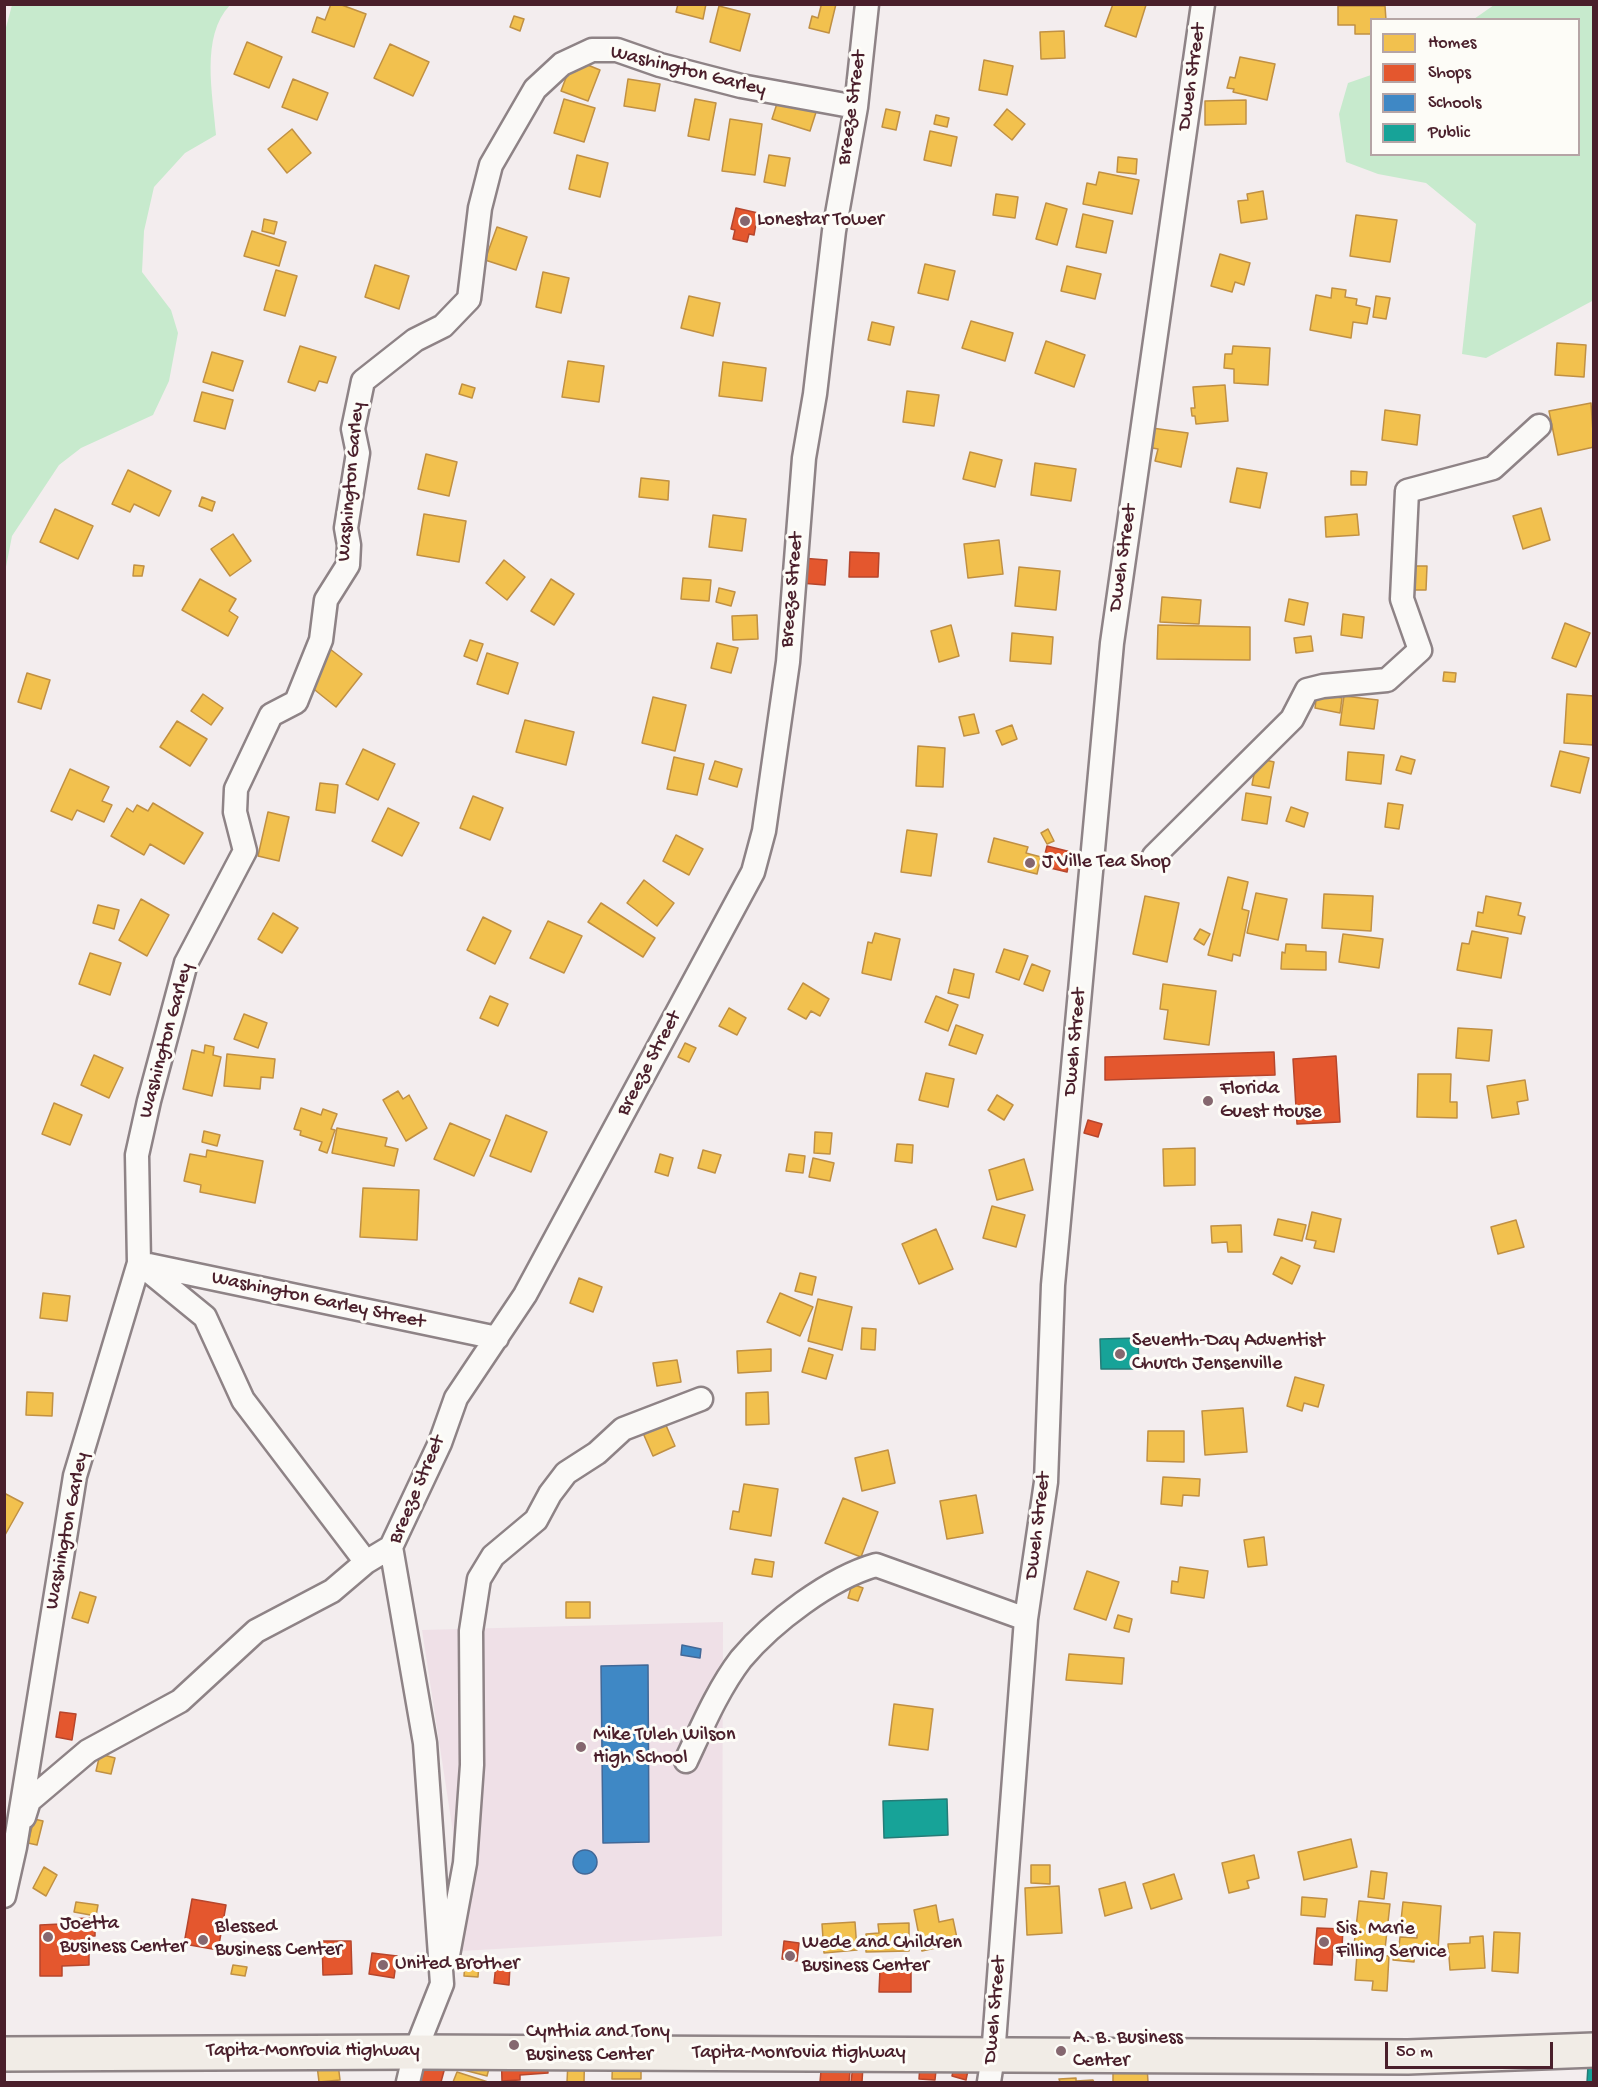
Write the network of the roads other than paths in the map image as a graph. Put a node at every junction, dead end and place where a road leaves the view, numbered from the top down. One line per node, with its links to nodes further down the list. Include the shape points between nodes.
1 (867, 4): 3 (street, Breeze Street)
2 (1203, 4): 11 (street, Dweh Street, via 1112,643 1053,1285 1046,1482)
3 (856, 107): 6 (street, Washington Garley, via 741,86 617,50 592,50 562,64 535,89 491,165 480,208 468,299 443,326 415,340 363,381 353,429 358,453 346,528 348,565 326,600 321,640 296,702 271,715 236,789 235,812 244,851 186,963 137,1155); 7 (street, Breeze Street, via 834,231 804,458 788,662 764,831 753,872 525,1295)
4 (1539, 426): 5 (street, via 1493,468 1407,491 1402,599 1420,650 1387,680 1307,690 1292,719)
5 (1154, 856)
6 (139, 1263): 7 (street, Washington Garley Street); 10 (street, via 205,1317 243,1400); 13 (street, Washington Garley, via 75,1476)
7 (496, 1338): 9 (street, Breeze Street, via 456,1398 440,1443)
8 (701, 1399): 15 (street, via 623,1429 566,1473 536,1520 493,1556 479,1579 471,1632 472,1765 465,1863)
9 (391, 1547): 10 (street); 15 (street, Breeze Street, via 425,1743)
10 (366, 1562): 13 (street, via 332,1591 256,1631 180,1701 88,1752 29,1801)
11 (1026, 1619): 12 (street, via 876,1565 855,1571 798,1608 741,1660); 19 (street, Dweh Street)
12 (686, 1761)
13 (15, 1847): 14 (street, Washington Garley)
14 (4, 1896)
15 (442, 1984): 18 (street, Breeze Street)
16 (1593, 2050): 19 (highway, Tapita-Monrovia Highway)
17 (4, 2054): 18 (highway, Tapita-Monrovia Highway)
18 (411, 2067): 19 (highway, Tapita-Monrovia Highway)
19 (991, 2069)

